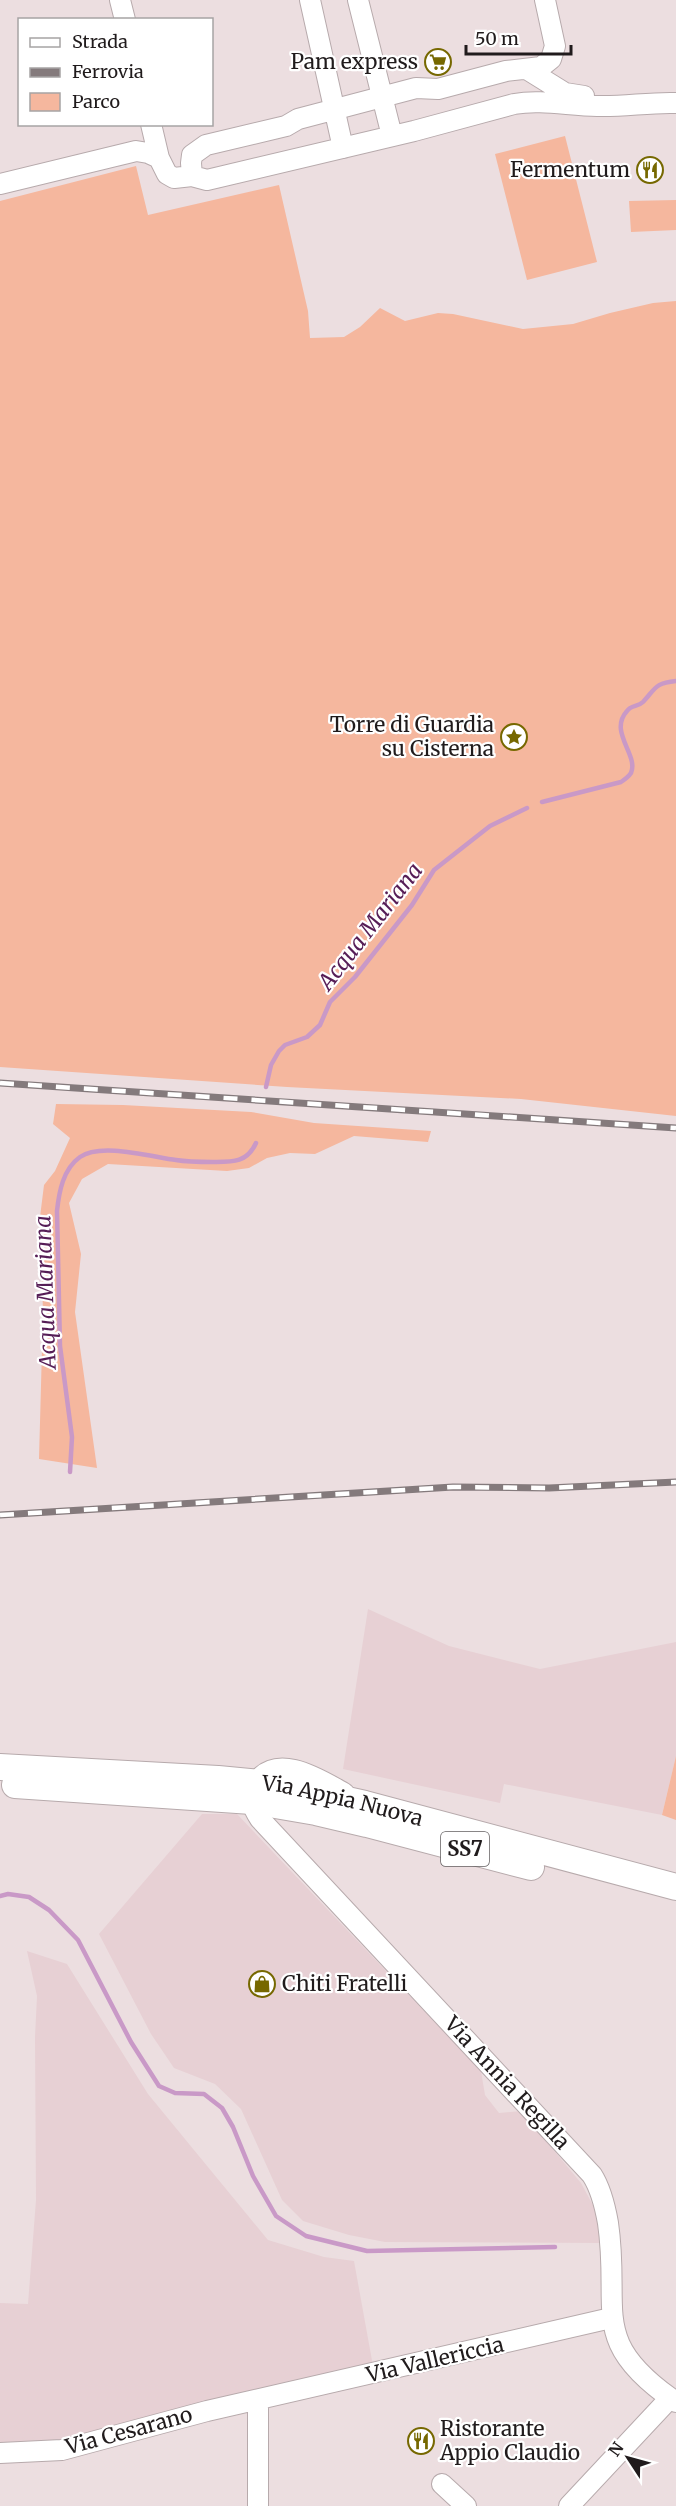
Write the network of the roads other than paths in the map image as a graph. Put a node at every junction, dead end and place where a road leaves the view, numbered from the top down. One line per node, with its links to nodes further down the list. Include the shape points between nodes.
1 (120, 0): 5 (street)
2 (310, 0): 11 (street)
3 (358, 0): 7 (street)
4 (545, 0): 6 (street, via 555,49 545,65)
5 (124, 18)
6 (528, 69): 7 (street); 8 (street, via 532,90); 9 (street, via 570,94)
7 (382, 97): 11 (street); 13 (street)
8 (527, 102): 9 (street, via 605,106); 13 (street)
9 (645, 102): 10 (street)
10 (676, 103)
11 (334, 109): 14 (street); 16 (street, via 286,126 198,148 191,160)
12 (151, 126): 15 (street)
13 (392, 136): 14 (street)
14 (343, 148): 16 (street, via 211,180)
15 (159, 158): 16 (street, via 171,176); 17 (street, via 136,152)
16 (192, 176)
17 (0, 184)
18 (0, 1765): 20 (main road, Via Appia Nuova / SS7)
19 (0, 1784): 20 (main road, Via Appia Nuova / SS7)
20 (254, 1792): 21 (main road, Via Appia Nuova / SS7, via 291,1787); 22 (main road, Via Appia Nuova / SS7, via 316,1812); 23 (street, Via Annia Regilla, via 260,1819 592,2175 608,2227)
21 (676, 1887)
22 (676, 1906)
23 (611, 2318): 24 (street, Via Annia Regilla, via 618,2342 631,2364); 25 (street, Via Vallericcia)
24 (673, 2400): 30 (street)
25 (258, 2401): 26 (street, Via Cesarano, via 62,2450); 28 (street)
26 (0, 2453)
27 (442, 2484): 29 (street)
28 (258, 2506)
29 (466, 2506)
30 (569, 2506)

